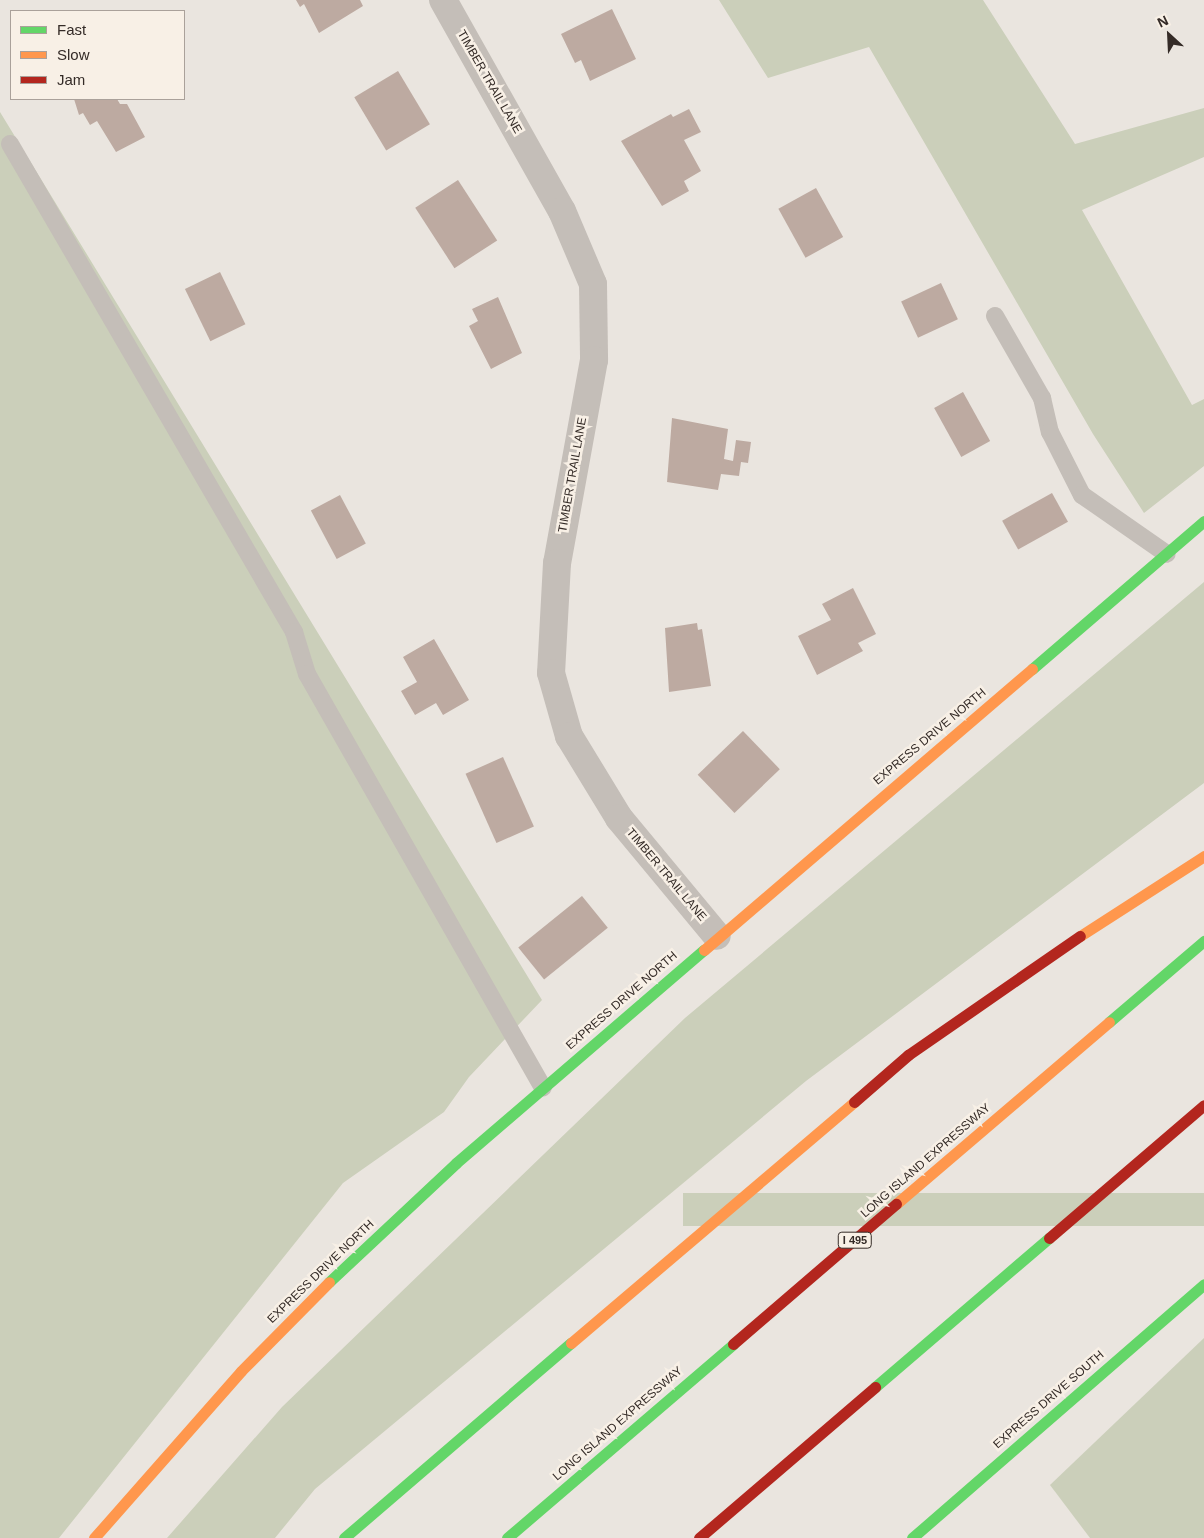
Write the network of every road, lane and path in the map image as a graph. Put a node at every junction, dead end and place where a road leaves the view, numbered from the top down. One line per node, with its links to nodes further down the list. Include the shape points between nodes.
1 (442, 0): 7 (street, TIMBER TRAIL LANE, via 562,211 593,284 594,360 557,563 551,673 569,736 619,818)
2 (10, 144): 9 (lane, via 294,632 307,674)
3 (995, 316): 5 (lane, via 1042,398 1050,432 1082,494)
4 (1204, 521): 5 (main road, EXPRESS DRIVE NORTH)
5 (1166, 554): 7 (main road, EXPRESS DRIVE NORTH)
6 (1204, 856): 13 (main road, via 1018,976 908,1055)
7 (717, 936): 9 (main road, EXPRESS DRIVE NORTH)
8 (1204, 941): 14 (main road, LONG ISLAND EXPRESSWAY / I 495)
9 (543, 1087): 12 (main road, EXPRESS DRIVE NORTH, via 346,1265 241,1371)
10 (1204, 1105): 15 (main road)
11 (1204, 1284): 16 (main road, EXPRESS DRIVE SOUTH)
12 (94, 1538)
13 (344, 1538)
14 (506, 1538)
15 (699, 1538)
16 (912, 1538)

